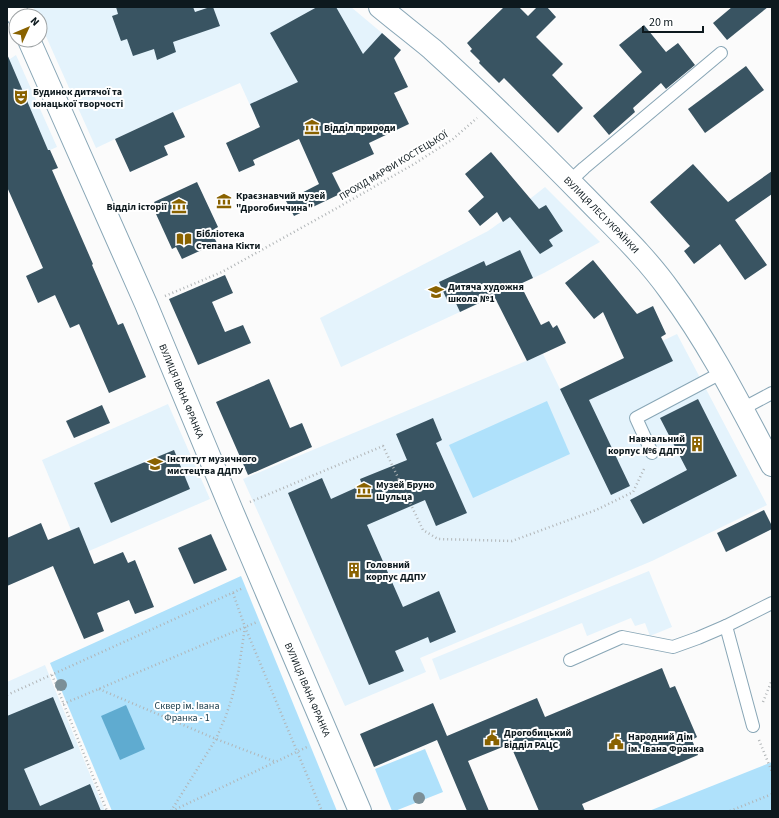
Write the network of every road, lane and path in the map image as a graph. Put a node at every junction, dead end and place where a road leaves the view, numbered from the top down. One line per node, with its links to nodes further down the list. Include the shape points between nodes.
1 (380, 7): 4 (street, ВУЛИЦЯ ЛЕСІ УКРАЇНКИ, via 431,48)
2 (33, 48): 6 (street, ВУЛИЦЯ ІВАНА ФРАНКА)
3 (721, 53): 5 (lane)
4 (492, 104): 5 (street, ВУЛИЦЯ ЛЕСІ УКРАЇНКИ); 6 (path, ПРОХІД МАРФИ КОСТЕЦЬКОЇ, via 453,139 382,183 222,272)
5 (570, 181): 7 (street, ВУЛИЦЯ ЛЕСІ УКРАЇНКИ, via 650,265 692,320)
6 (146, 304): 13 (street, ВУЛИЦЯ ІВАНА ФРАНКА)
7 (723, 372): 9 (street, ВУЛИЦЯ ЛЕСІ УКРАЇНКИ); 10 (lane, via 636,418)
8 (772, 393): 9 (lane)
9 (742, 409): 11 (street, ВУЛИЦЯ ЛЕСІ УКРАЇНКИ)
10 (652, 453): 12 (path, via 633,492 596,510 512,541 438,539 423,530 382,446)
11 (772, 465)
12 (244, 505)
13 (261, 580): 14 (path); 16 (street, ВУЛИЦЯ ІВАНА ФРАНКА)
14 (233, 593): 18 (path); 20 (path)
15 (772, 603): 17 (lane)
16 (276, 614): 18 (path); 33 (street, ВУЛИЦЯ ІВАНА ФРАНКА)
17 (726, 626): 19 (lane, via 673,647 622,637); 24 (lane)
18 (245, 627): 21 (path); 25 (path, via 237,681); 26 (path)
19 (570, 660)
20 (52, 675): 22 (path); 23 (path)
21 (99, 689): 23 (path); 25 (path)
22 (7, 695)
23 (64, 704): 30 (path)
24 (753, 726)
25 (216, 739): 27 (path); 31 (path)
26 (298, 751): 27 (path); 32 (path)
27 (276, 762): 31 (path)
28 (772, 794): 29 (path)
29 (736, 810): 34 (path)
30 (107, 811)
31 (171, 811)
32 (322, 811)
33 (360, 811)
34 (730, 811)

